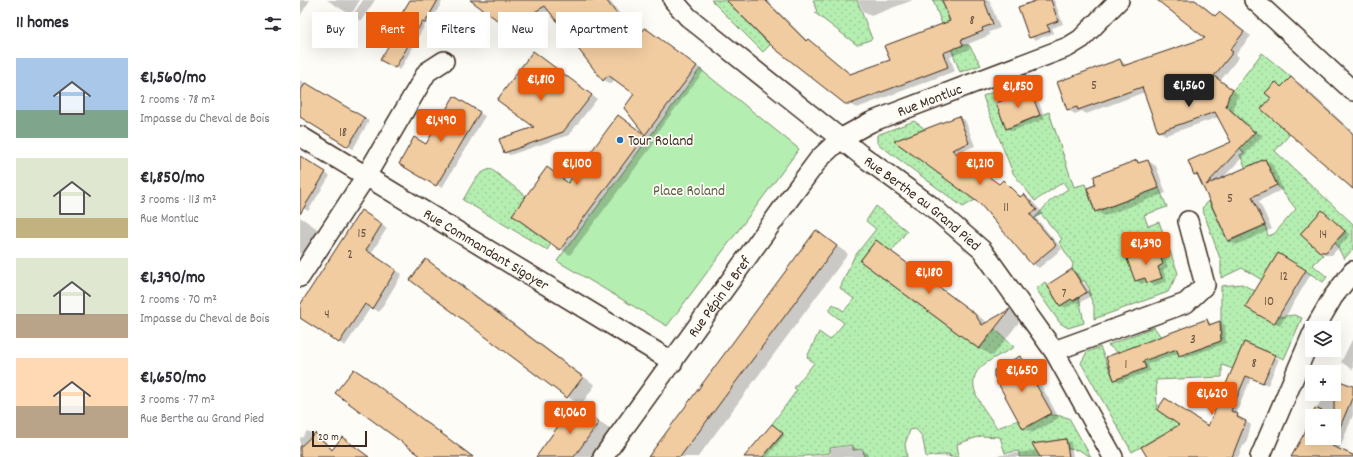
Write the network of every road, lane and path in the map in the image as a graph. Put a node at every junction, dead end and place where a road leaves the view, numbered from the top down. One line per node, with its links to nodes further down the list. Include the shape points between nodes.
1 (673, 0): 7 (street, Rue Berthe au Grand Pied, via 688,17)
2 (1119, 0): 7 (street, Rue Montluc, via 1081,39 1068,47 871,122)
3 (1254, 0): 5 (street)
4 (444, 62): 8 (street, via 427,72)
5 (1353, 91)
6 (300, 136): 8 (street, Rue Commandant Sigoyer)
7 (840, 139): 13 (street, Rue Berthe au Grand Pied, via 931,206 982,250); 15 (street, Rue Pépin le Bref, via 819,159)
8 (366, 176): 11 (street); 15 (street, Rue Commandant Sigoyer)
9 (1188, 221): 13 (street, via 1204,285 1186,303)
10 (1353, 271): 12 (street, via 1332,297)
11 (300, 277)
12 (1319, 321)
13 (1054, 351): 17 (street, Rue Berthe au Grand Pied)
14 (1305, 351): 18 (street)
15 (673, 362): 16 (street, Rue Pépin le Bref)
16 (603, 457)
17 (1113, 457)
18 (1260, 457)

